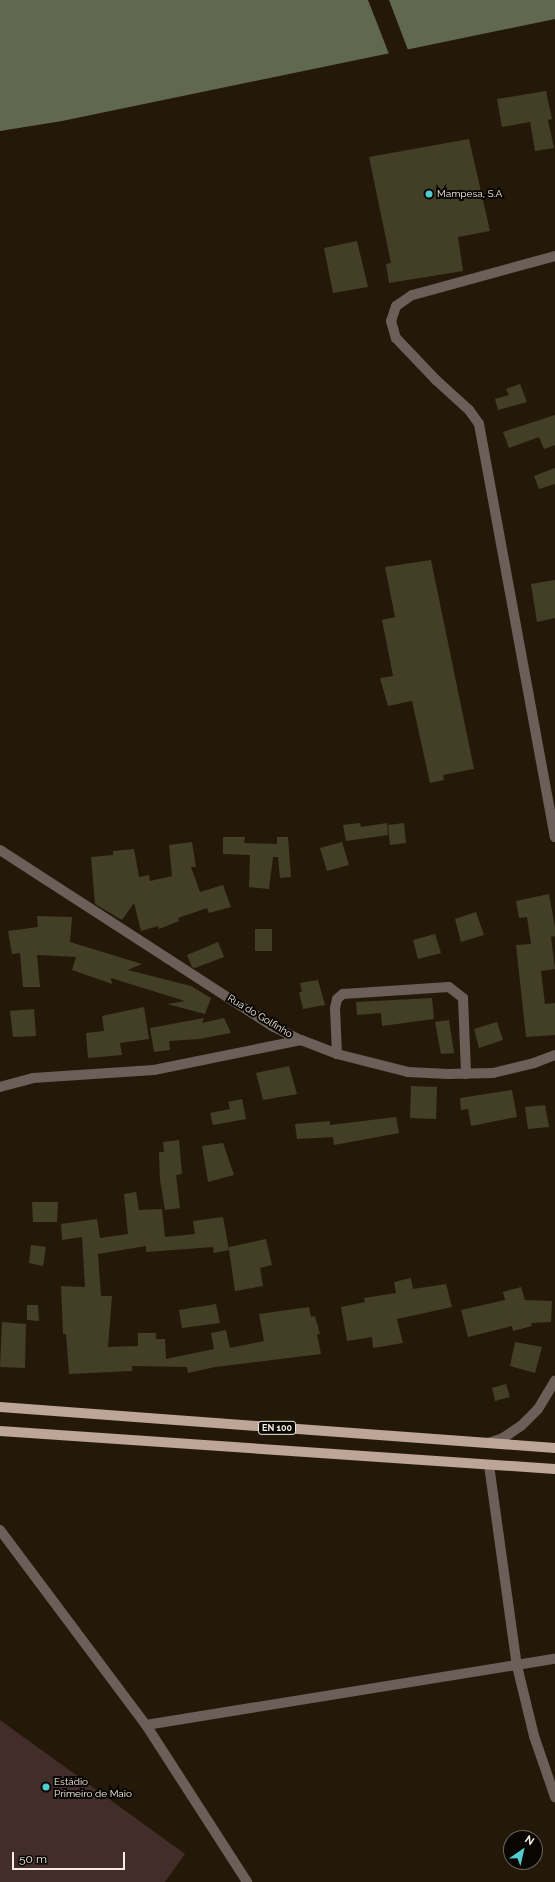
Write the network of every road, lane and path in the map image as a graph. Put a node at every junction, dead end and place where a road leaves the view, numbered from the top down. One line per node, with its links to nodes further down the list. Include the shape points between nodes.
1 (555, 256): 2 (street, via 412,295 396,306 391,321 396,338 469,410 479,424)
2 (552, 805): 3 (street)
3 (555, 837)
4 (0, 850): 5 (street, Rua do Golfinho)
5 (5, 856): 6 (street, Rua do Golfinho, via 274,1026)
6 (301, 1040): 7 (street, Rua do Golfinho); 10 (street, via 154,1070 33,1078)
7 (337, 1054): 9 (street, Rua do Golfinho, via 408,1072); 9 (street, via 335,1008 337,999 343,994 449,987 463,998)
8 (555, 1055): 9 (street, Rua do Golfinho, via 493,1073)
9 (466, 1074)
10 (0, 1087)
11 (555, 1381): 14 (street, via 538,1409 521,1426 503,1438)
12 (0, 1408): 14 (main road, EN 100)
13 (0, 1431): 16 (main road, EN 100)
14 (488, 1443): 15 (main road, EN 100)
15 (555, 1448)
16 (489, 1465): 17 (main road, EN 100); 20 (street)
17 (555, 1469)
18 (0, 1530): 21 (street)
19 (555, 1659): 20 (street)
20 (517, 1666): 21 (street); 22 (street, via 534,1736)
21 (146, 1725): 23 (street)
22 (555, 1797)
23 (247, 1882)

